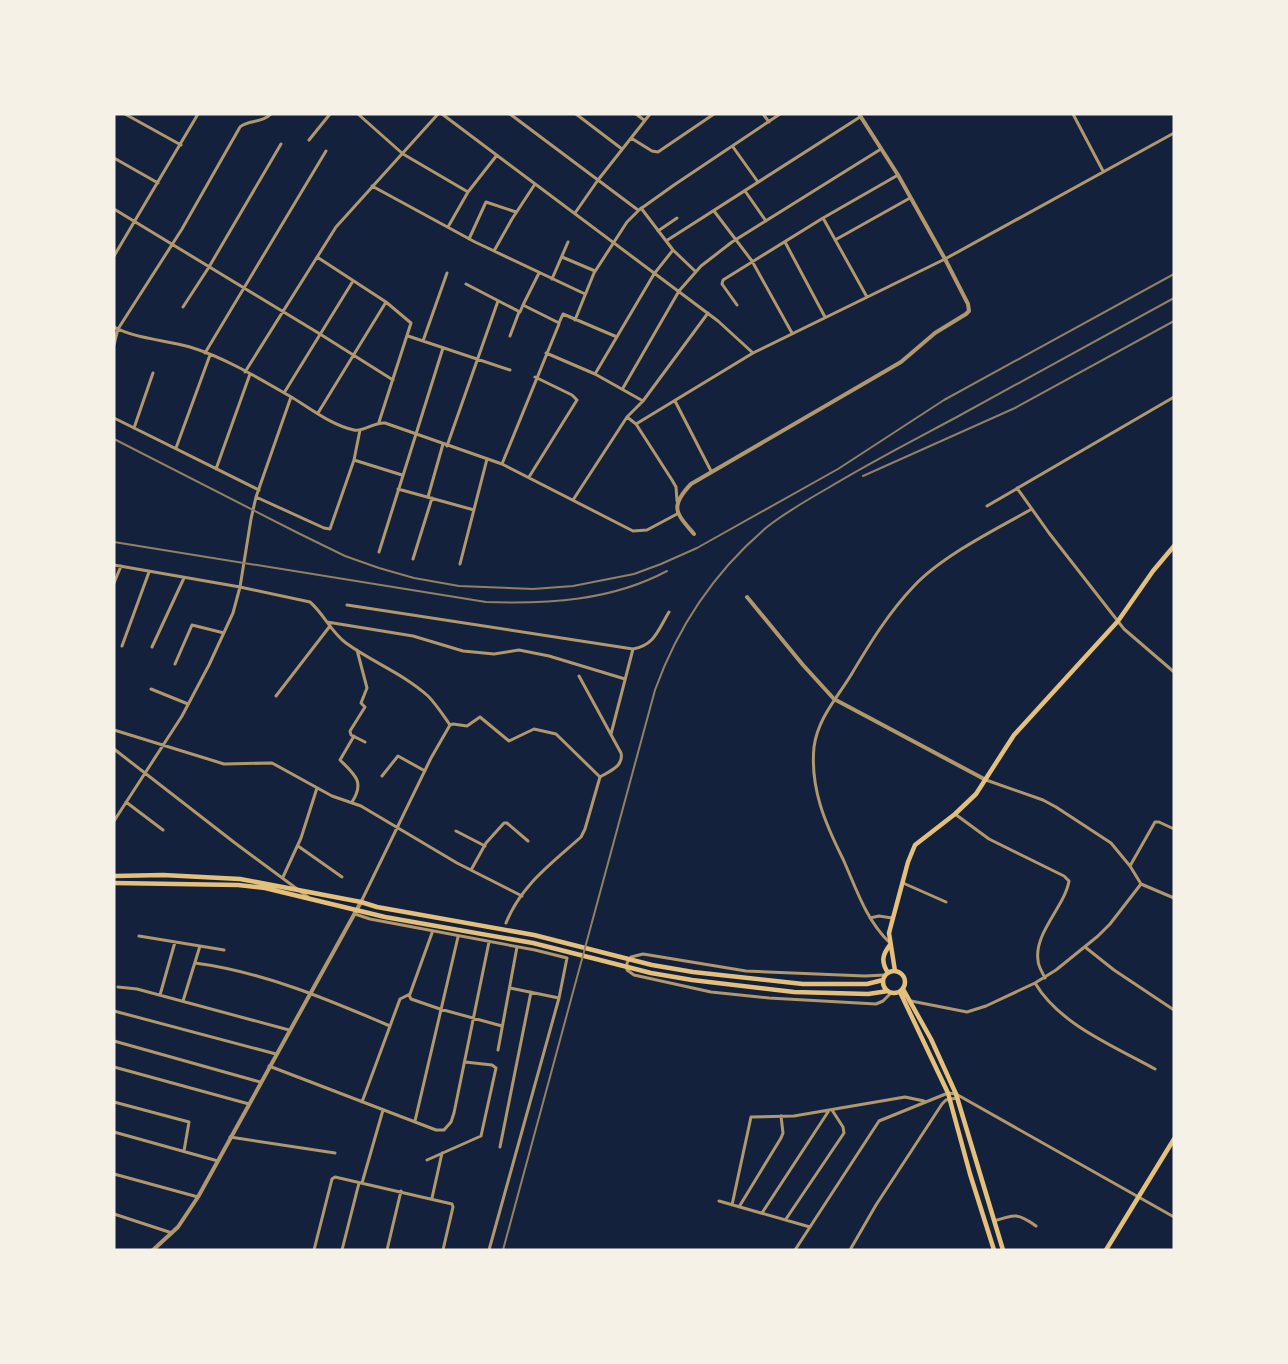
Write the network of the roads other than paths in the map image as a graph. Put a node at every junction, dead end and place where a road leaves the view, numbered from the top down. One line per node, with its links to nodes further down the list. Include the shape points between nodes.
1 (125, 114): 24 (street)
2 (198, 114): 24 (street)
3 (271, 114): 60 (street, via 265,120 240,127)
4 (330, 114): 22 (street)
5 (358, 114): 17 (street)
6 (370, 114): 17 (street)
7 (440, 114): 29 (street); 30 (street)
8 (510, 114): 34 (street)
9 (576, 114): 27 (street)
10 (636, 114): 18 (street)
11 (650, 114): 18 (street)
12 (714, 114): 21 (street, via 658,152)
13 (763, 114): 19 (street)
14 (780, 114): 19 (street)
15 (1073, 114): 32 (street)
16 (859, 115): 26 (street); 35 (street)
17 (365, 120): 29 (street)
18 (645, 121): 21 (street)
19 (769, 122): 25 (street)
20 (1174, 132): 32 (street)
21 (631, 138): 27 (street)
22 (309, 140)
23 (281, 144): 68 (street)
24 (180, 145): 36 (street)
25 (733, 147): 35 (street); 43 (street)
26 (881, 149): 33 (street); 49 (street)
27 (622, 150): 34 (street)
28 (326, 151): 77 (street)
29 (403, 154): 38 (street); 40 (street)
30 (497, 155): 37 (street); 40 (street)
31 (114, 158): 36 (street)
32 (1102, 171): 66 (street)
33 (898, 175): 41 (street); 48 (street)
34 (598, 180): 43 (street); 46 (street)
35 (758, 182): 39 (street)
36 (158, 183): 50 (street)
37 (535, 183): 45 (street); 46 (street)
38 (372, 186): 51 (street); 64 (street, via 336,227)
39 (745, 191): 44 (street); 49 (street)
40 (468, 192): 51 (street)
41 (910, 198): 55 (street); 66 (street)
42 (114, 209): 50 (street)
43 (640, 209): 52 (street); 58 (street)
44 (714, 211): 54 (street); 56 (street)
45 (516, 212): 53 (street, via 486,202); 62 (street)
46 (575, 213): 58 (street)
47 (677, 218): 52 (street)
48 (823, 218): 55 (street); 59 (street)
49 (766, 221): 54 (street)
50 (135, 222): 60 (street); 63 (street)
51 (448, 227): 53 (street)
52 (658, 231): 56 (street)
53 (469, 239): 62 (street)
54 (736, 240): 67 (street); 70 (street)
55 (835, 240): 80 (street)
56 (666, 241): 61 (street)
57 (568, 242): 65 (street)
58 (613, 242): 69 (street); 73 (street)
59 (785, 242): 67 (street); 89 (street)
60 (172, 244): 68 (street); 92 (street)
61 (673, 250): 70 (street); 73 (street)
62 (494, 251): 72 (street)
63 (114, 256)
64 (317, 257): 75 (street); 86 (street)
65 (562, 257): 69 (street); 74 (street)
66 (945, 259): 80 (street); 134 (street, via 968,304 966,314 941,328 901,362)
67 (752, 261): 84 (street, via 722,282); 93 (street)
68 (209, 267): 77 (street); 85 (street)
69 (595, 271): 79 (street)
70 (695, 271): 78 (street)
71 (447, 273): 98 (street)
72 (539, 273): 74 (street); 83 (street)
73 (654, 274): 78 (street); 97 (street)
74 (552, 279): 79 (street)
75 (353, 281): 82 (street); 94 (street)
76 (466, 284): 81 (street)
77 (245, 288): 86 (street); 101 (street)
78 (679, 291): 88 (street); 114 (street)
79 (585, 294): 90 (street)
80 (867, 297): 89 (street)
81 (498, 301): 87 (street); 106 (street)
82 (386, 302): 95 (street, via 411,323); 104 (street)
83 (523, 305): 87 (street); 91 (street)
84 (737, 305)
85 (183, 307)
86 (282, 310): 94 (street); 108 (street)
87 (519, 312): 96 (street)
88 (708, 313): 103 (street); 118 (street)
89 (825, 317): 93 (street)
90 (575, 320): 91 (street, via 563,314); 97 (street)
91 (559, 323): 102 (street)
92 (116, 328): 99 (street); 101 (street)
93 (792, 333): 103 (street)
94 (320, 334): 104 (street); 115 (street)
95 (408, 336): 98 (street); 113 (street)
96 (510, 336)
97 (617, 337): 111 (street)
98 (423, 341): 100 (street)
99 (114, 345)
100 (443, 348): 106 (street); 127 (street)
101 (205, 353): 105 (street)
102 (546, 353): 111 (street); 112 (street)
103 (753, 353): 119 (street)
104 (354, 354): 113 (street); 120 (street)
105 (210, 355): 108 (street); 129 (street)
106 (477, 359): 107 (street); 128 (street)
107 (510, 370)
108 (245, 372): 110 (street)
109 (153, 373): 125 (street)
110 (250, 374): 115 (street); 133 (street)
111 (595, 374): 114 (street)
112 (535, 377): 132 (street); 136 (street, via 577,400)
113 (393, 380): 123 (street)
114 (623, 388): 118 (street)
115 (284, 393): 116 (street)
116 (291, 397): 120 (street); 139 (street)
117 (1174, 397): 137 (street)
118 (643, 401): 121 (street)
119 (675, 401): 124 (street); 134 (street)
120 (318, 413): 126 (street)
121 (627, 417): 124 (street); 142 (street)
122 (114, 418): 125 (street)
123 (379, 422): 126 (street); 127 (street)
124 (636, 424): 143 (street, via 676,487)
125 (134, 428): 129 (street)
126 (360, 430): 131 (street)
127 (415, 435): 128 (street); 135 (street)
128 (445, 445): 130 (street); 141 (street)
129 (176, 448): 133 (street)
130 (488, 459): 132 (street); 146 (street)
131 (354, 460): 135 (street); 140 (street, via 330,529)
132 (502, 464): 136 (street)
133 (216, 469): 139 (street)
134 (711, 471): 143 (street, via 691,484)
135 (402, 475): 138 (street)
136 (529, 478): 142 (street)
137 (1017, 488): 144 (street); 145 (street)
138 (398, 489): 141 (street); 150 (street)
139 (259, 490): 140 (street)
140 (256, 497): 158 (street)
141 (430, 497): 146 (street); 151 (street)
142 (573, 500): 147 (street, via 638,531)
143 (677, 501): 147 (street)
144 (987, 506)
145 (1032, 509): 162 (street); 176 (street, via 979,538 915,584 880,627)
146 (474, 510): 152 (street)
147 (677, 514): 148 (street)
148 (694, 534)
149 (1174, 546): 162 (main road)
150 (379, 552)
151 (413, 559)
152 (460, 564)
153 (114, 565): 154 (street)
154 (121, 566): 155 (street); 157 (street)
155 (150, 571): 156 (street); 166 (street)
156 (184, 577): 158 (street); 167 (street)
157 (114, 583)
158 (240, 587): 163 (street, via 310,602); 165 (street)
159 (747, 597): 176 (street)
160 (346, 605): 168 (street)
161 (669, 612): 168 (street, via 650,643)
162 (1118, 621): 171 (street); 189 (main road, via 1024,722)
163 (327, 622): 164 (street); 173 (street, via 413,636 463,651 494,654 519,650)
164 (330, 626): 169 (street); 175 (street)
165 (224, 633): 170 (street, via 192,625); 177 (street)
166 (122, 646)
167 (152, 647)
168 (633, 649): 173 (street)
169 (357, 650): 178 (street, via 428,696); 181 (street, via 367,690 361,703 365,709 350,733)
170 (176, 664)
171 (1174, 672)
172 (579, 676): 180 (street)
173 (625, 679): 180 (street)
174 (151, 689): 177 (street)
175 (276, 696)
176 (834, 699): 189 (street); 217 (street, via 821,721 815,744 816,791 824,819)
177 (188, 704): 183 (street)
178 (450, 725): 185 (street); 188 (street, via 467,726 480,717 509,741 534,729 556,734)
179 (114, 729): 183 (street)
180 (611, 734): 188 (street, via 621,761)
181 (354, 736): 182 (street); 192 (street, via 340,760 352,771 359,786)
182 (365, 742)
183 (163, 745): 186 (street); 190 (street, via 224,764 272,763)
184 (114, 749): 186 (street)
185 (425, 771): 187 (street, via 398,756); 195 (street)
186 (144, 773): 191 (street); 205 (street)
187 (382, 776)
188 (600, 777): 211 (street, via 583,834 535,877)
189 (986, 780): 193 (main road); 202 (street, via 1056,807 1111,843)
190 (317, 788): 192 (street); 200 (street)
191 (126, 802): 194 (street); 197 (street)
192 (352, 803): 195 (street)
193 (955, 814): 207 (main road, via 915,845); 233 (street, via 989,839 1069,881 1038,954)
194 (114, 820)
195 (397, 827): 203 (street); 214 (street)
196 (1174, 829): 202 (street, via 1155,822)
197 (163, 830)
198 (456, 831): 201 (street)
199 (528, 841): 201 (street, via 505,822)
200 (298, 846): 205 (street); 206 (street)
201 (484, 846): 203 (street)
202 (1130, 866): 209 (street)
203 (471, 870): 211 (street)
204 (114, 876): 210 (main road, via 240,879)
205 (283, 877): 210 (street)
206 (342, 877)
207 (902, 882): 215 (street); 218 (main road)
208 (114, 883): 213 (main road, via 238,885)
209 (1141, 884): 212 (street); 228 (street, via 1110,924)
210 (299, 890): 213 (street); 214 (main road)
211 (522, 896): 219 (street)
212 (1174, 898)
213 (311, 899): 216 (main road)
214 (361, 902): 216 (street); 232 (main road, via 534,935 693,972 803,984 876,983)
215 (946, 902)
216 (356, 912): 220 (street, via 370,919); 238 (street); 240 (main road, via 533,943 692,980 774,990)
217 (870, 918): 218 (street); 225 (street)
218 (892, 918): 225 (main road)
219 (506, 923)
220 (432, 932): 222 (street); 242 (street)
221 (139, 936): 223 (street)
222 (458, 937): 224 (street); 246 (street)
223 (175, 942): 226 (street); 241 (street)
224 (489, 942): 227 (street); 249 (street)
225 (890, 944): 231 (main road); 232 (main road, via 882,962)
226 (200, 946): 229 (street); 230 (street)
227 (517, 947): 236 (street); 243 (street, via 567,958)
228 (1085, 947): 233 (street); 247 (street)
229 (224, 950)
230 (195, 963): 238 (street, via 220,966); 244 (street)
231 (895, 971): 232 (main road); 237 (main road, via 905,979)
232 (885, 976): 240 (main road, via 884,986); 240 (street, via 746,970 647,955 631,957 627,963 627,970 634,975 746,996 876,1004)
233 (1045, 978): 234 (street)
234 (1035, 983): 245 (street, via 967,1012); 259 (street, via 1047,1001 1076,1024)
235 (118, 987): 241 (street)
236 (510, 987): 239 (street); 251 (street)
237 (901, 990): 240 (main road); 245 (main road); 261 (main road)
238 (310, 992): 250 (street); 252 (street)
239 (531, 992): 243 (street); 275 (street)
240 (889, 992)
241 (160, 995): 244 (street)
242 (409, 995): 246 (street); 250 (street, via 401,997)
243 (559, 998): 303 (street)
244 (183, 1001): 252 (street)
245 (911, 1001): 262 (main road)
246 (440, 1009): 249 (street); 271 (street)
247 (1174, 1010)
248 (114, 1011): 255 (street)
249 (474, 1019): 251 (street); 256 (street)
250 (390, 1026): 266 (street)
251 (502, 1026): 254 (street)
252 (289, 1030): 255 (street)
253 (114, 1041): 260 (street)
254 (498, 1050)
255 (276, 1054): 257 (street)
256 (465, 1062): 271 (street, via 448,1127 436,1130); 278 (street, via 496,1068 482,1133 477,1139)
257 (269, 1066): 260 (street); 266 (street)
258 (114, 1067): 267 (street)
259 (1155, 1069)
260 (260, 1082): 267 (street)
261 (948, 1093): 262 (street); 263 (main road); 264 (street)
262 (957, 1096): 263 (street); 284 (street); 294 (main road)
263 (950, 1100): 305 (street, via 942,1104); 306 (main road)
264 (926, 1101): 269 (street, via 905,1097); 296 (street, via 879,1121)
265 (114, 1102): 276 (street, via 189,1122)
266 (362, 1102): 268 (street)
267 (249, 1104): 273 (street)
268 (383, 1110): 271 (street); 282 (street)
269 (830, 1111): 270 (street); 291 (street); 293 (street, via 844,1132)
270 (781, 1116): 288 (street, via 751,1117); 289 (street, via 781,1138)
271 (416, 1121)
272 (114, 1132): 276 (street)
273 (230, 1137): 277 (street); 280 (street)
274 (1174, 1139): 284 (main road)
275 (500, 1148)
276 (184, 1151): 280 (street)
277 (335, 1153)
278 (442, 1153): 279 (street); 286 (street)
279 (427, 1160)
280 (218, 1161): 285 (street)
281 (114, 1174): 285 (street)
282 (360, 1183): 283 (street); 299 (street, via 332,1178); 300 (street)
283 (401, 1191): 286 (street); 301 (street)
284 (1138, 1196): 292 (street); 308 (main road)
285 (198, 1197): 297 (street)
286 (432, 1198): 302 (street, via 453,1205)
287 (719, 1202): 288 (street)
288 (732, 1205): 289 (street)
289 (739, 1207): 291 (street)
290 (114, 1214): 297 (street)
291 (762, 1214): 293 (street)
292 (1174, 1217)
293 (786, 1219): 296 (street)
294 (994, 1221): 295 (street, via 1021,1215); 307 (main road)
295 (1036, 1226)
296 (810, 1227): 304 (street)
297 (173, 1233): 298 (street)
298 (153, 1250)
299 (314, 1250)
300 (342, 1250)
301 (387, 1250)
302 (443, 1250)
303 (489, 1250)
304 (795, 1250)
305 (850, 1250)
306 (994, 1250)
307 (1003, 1250)
308 (1106, 1250)

